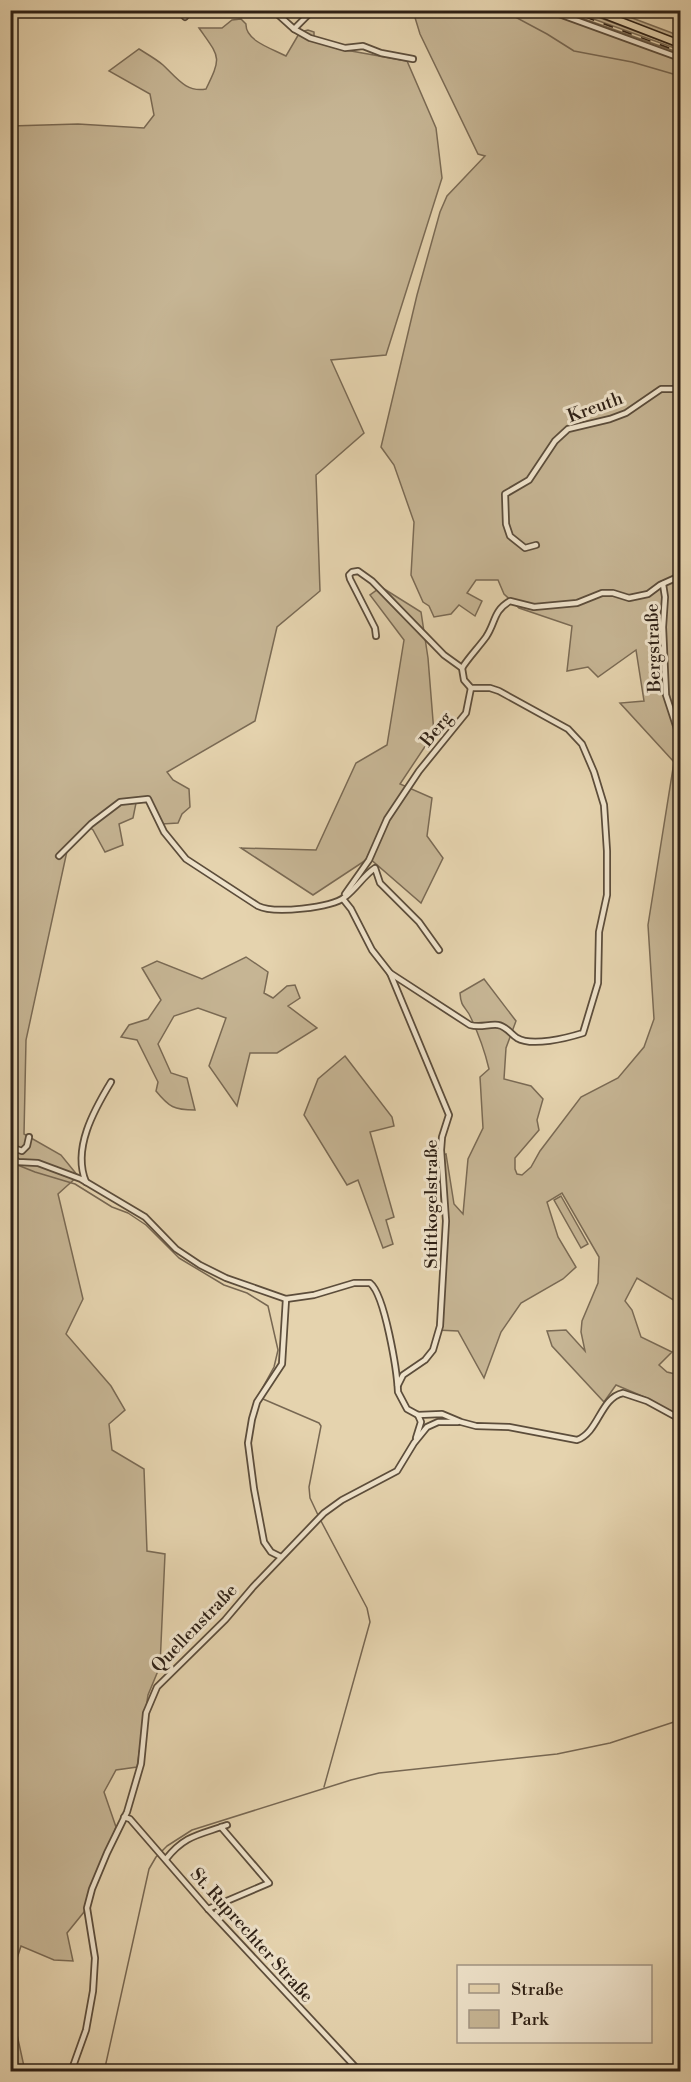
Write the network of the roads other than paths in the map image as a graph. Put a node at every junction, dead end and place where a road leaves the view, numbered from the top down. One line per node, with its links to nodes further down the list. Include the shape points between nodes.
1 (178, 10): 6 (street)
2 (273, 10): 7 (street)
3 (313, 10): 7 (street)
4 (548, 10): 9 (street)
5 (592, 10): 8 (main road)
6 (185, 17)
7 (294, 29): 10 (street, via 345,48 363,46)
8 (681, 44)
9 (681, 57)
10 (413, 58)
11 (681, 389): 12 (street, Kreuth, via 661,389 626,413 568,429 529,480 508,492 504,499 510,536 525,548)
12 (536, 545)
13 (681, 576): 14 (street)
14 (663, 584): 16 (street, Bergstraße, via 648,594 629,598 602,593 577,603 534,607 510,601 502,605 487,635); 18 (street, Bergstraße, via 666,695)
15 (376, 636): 16 (street, via 350,579 352,572 358,571 372,581 444,655)
16 (462, 668): 17 (street, via 464,680)
17 (471, 688): 20 (street, Berg, via 466,713 419,771); 22 (street, Stiftkogelstraße, via 499,691 568,729 582,744 604,805 608,851 598,983 582,1033 529,1042 498,1025 470,1025)
18 (681, 738)
19 (59, 856): 20 (street, via 120,802 148,800 164,832 186,859 263,909 290,910)
20 (343, 899): 21 (street, via 375,868 380,883 419,922); 22 (street, Stiftkogelstraße)
21 (439, 950)
22 (390, 973): 31 (street, Stiftkogelstraße, via 449,1115 441,1150 446,1231 440,1326 433,1350 404,1375)
23 (111, 1082): 27 (street, via 87,1127 81,1172)
24 (28, 1137): 25 (street, via 22,1151)
25 (10, 1146)
26 (10, 1157): 27 (street, via 18,1162 38,1163)
27 (86, 1182): 28 (street, via 145,1217 176,1249 200,1265)
28 (286, 1299): 29 (street); 30 (street)
29 (296, 1299): 30 (street); 31 (street, via 354,1283 372,1285 382,1305)
30 (287, 1308): 36 (street, via 282,1364 257,1402 248,1443 264,1542)
31 (398, 1388): 32 (street, via 403,1404)
32 (418, 1415): 34 (street, via 442,1414); 35 (street, Quellenstraße, via 421,1422)
33 (681, 1419): 34 (street, via 623,1393 609,1401 590,1430 577,1440)
34 (461, 1422): 35 (street, Quellenstraße, via 433,1424)
35 (414, 1443): 36 (street, Quellenstraße, via 397,1471 324,1513)
36 (281, 1557): 37 (street, Quellenstraße, via 157,1687 146,1713 141,1764)
37 (124, 1817): 38 (street, St. Ruprechter Straße); 40 (street, Quellenstraße, via 87,1908 95,1958 93,1990 86,2030)
38 (165, 1858): 39 (street, St. Ruprechter Straße); 39 (street, via 184,1840 224,1826 269,1883)
39 (208, 1909): 41 (street, St. Ruprechter Straße)
40 (70, 2072)
41 (360, 2072)

